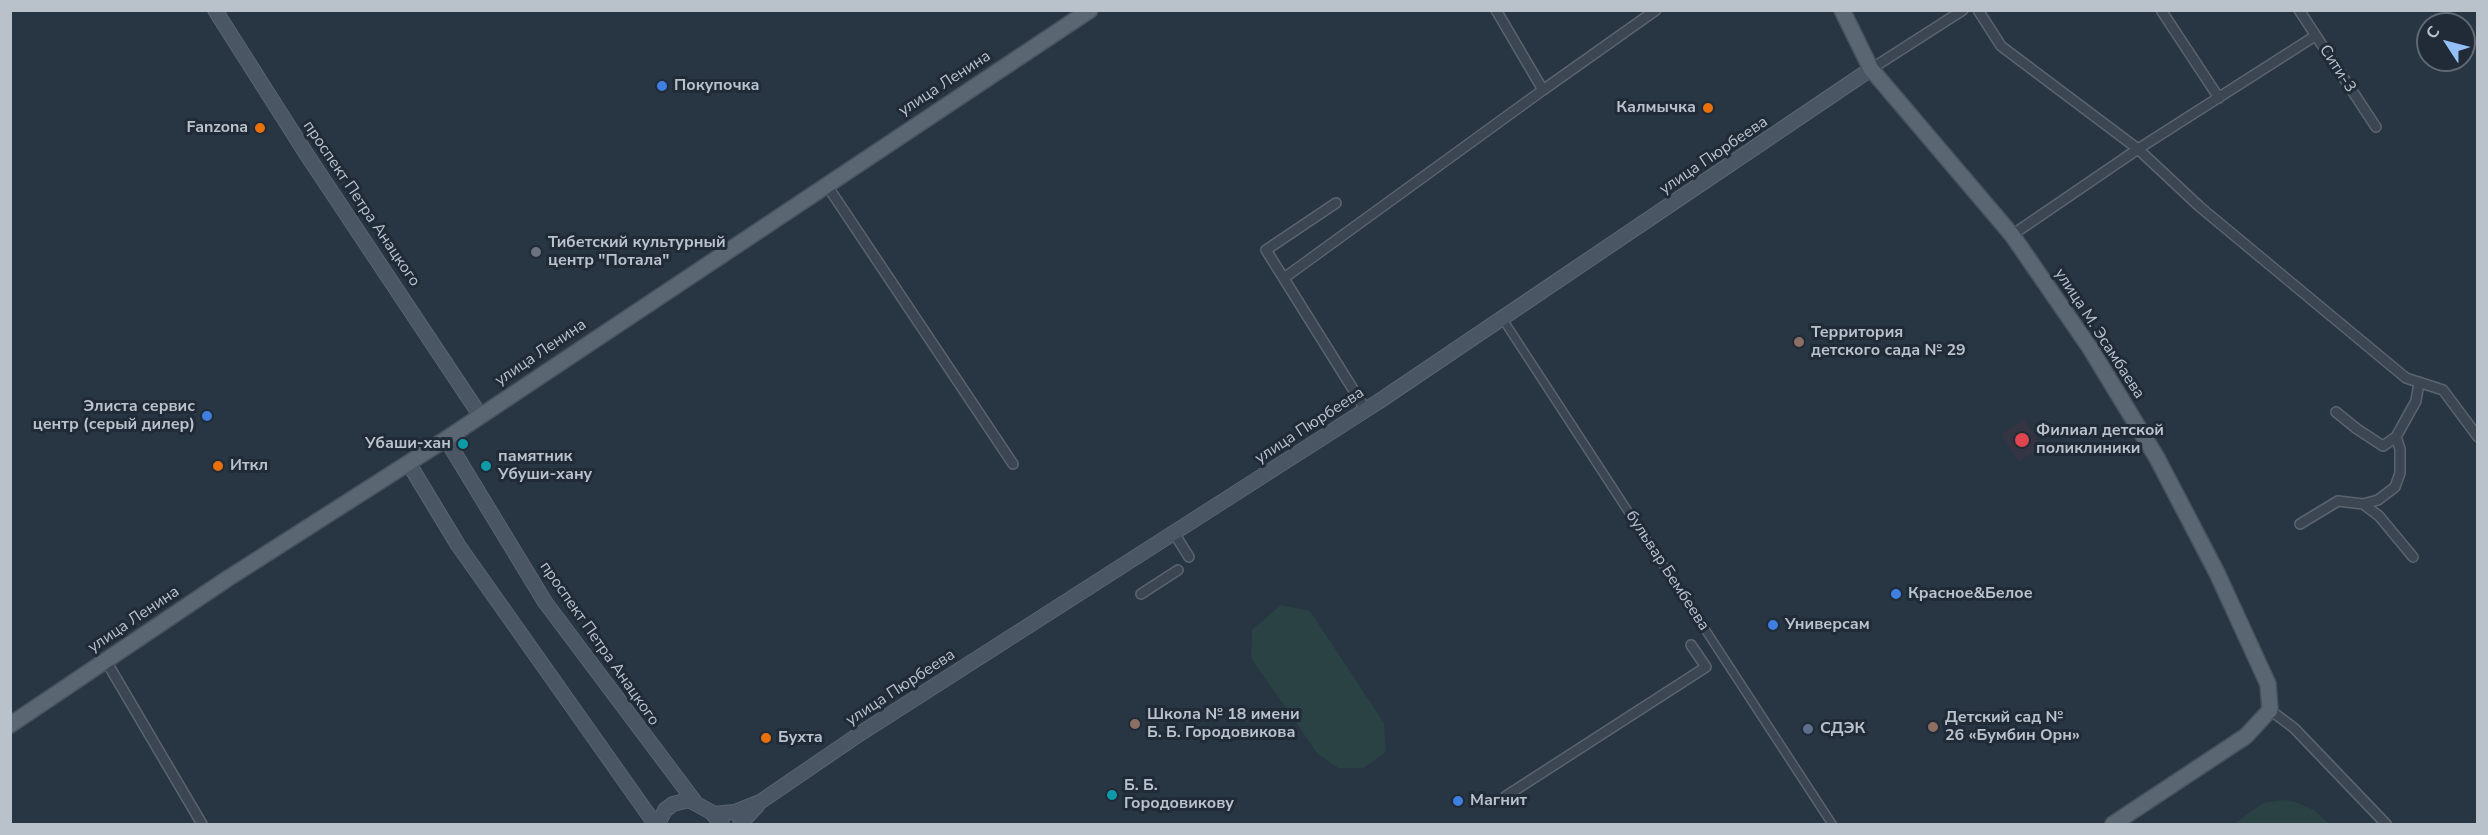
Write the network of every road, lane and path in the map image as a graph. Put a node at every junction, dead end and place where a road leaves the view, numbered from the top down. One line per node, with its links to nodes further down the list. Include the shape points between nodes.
1 (215, 10): 24 (main road, проспект Петра Анацкого)
2 (1090, 10): 16 (main road, улица Ленина)
3 (1496, 10): 12 (street)
4 (1656, 10): 12 (street)
5 (1842, 10): 11 (main road, улица М. Эсамбаева)
6 (1963, 10): 11 (street)
7 (1978, 10): 15 (street, via 2001,46)
8 (2160, 10): 13 (street)
9 (2299, 10): 10 (street, Сити-3)
10 (2315, 36): 13 (street); 14 (street, Сити-3)
11 (1871, 69): 18 (main road, улица М. Эсамбаева); 20 (main road, улица Пюрбеева)
12 (1544, 90): 19 (street)
13 (2219, 98): 15 (street)
14 (2376, 127)
15 (2138, 149): 18 (street); 21 (street, via 2227,229 2406,378)
16 (826, 184): 24 (main road, улица Ленина); 29 (street)
17 (1336, 203): 19 (street, via 1266,250)
18 (2012, 235): 39 (main road, улица М. Эсамбаева, via 2090,348 2157,458 2250,641 2268,684)
19 (1284, 278): 22 (street)
20 (1503, 318): 22 (main road, улица Пюрбеева); 48 (street, бульвар Бембеева)
21 (2419, 382): 25 (street, via 2416,400); 26 (street, via 2443,390)
22 (1365, 410): 32 (main road, улица Пюрбеева)
23 (2336, 412): 25 (street, via 2383,446)
24 (480, 416): 27 (main road, улица Ленина)
25 (2396, 437): 30 (street, via 2400,473 2395,487 2378,500)
26 (2478, 438)
27 (446, 439): 28 (main road, улица Ленина); 42 (main road, проспект Петра Анацкого, via 545,602)
28 (409, 464): 38 (main road, улица Ленина); 46 (main road, via 458,545)
29 (1013, 464)
30 (2363, 504): 31 (street, via 2338,501); 34 (street, via 2379,516)
31 (2300, 524)
32 (1173, 533): 33 (street); 43 (main road, улица Пюрбеева)
33 (1189, 556)
34 (2413, 556)
35 (1178, 570): 36 (street)
36 (1141, 594)
37 (1691, 645): 41 (street, бульвар Бембеева, via 1706,667)
38 (106, 661): 40 (main road, улица Ленина); 45 (street)
39 (2270, 710): 49 (main road, via 2246,736); 50 (street, via 2294,728)
40 (10, 724)
41 (1506, 796)
42 (694, 801): 44 (main road, проспект Петра Анацкого); 46 (main road, via 673,804)
43 (760, 802): 44 (main road); 47 (main road)
44 (717, 819)
45 (202, 825)
46 (657, 825)
47 (740, 825)
48 (1832, 825)
49 (2113, 825)
50 (2386, 825)

